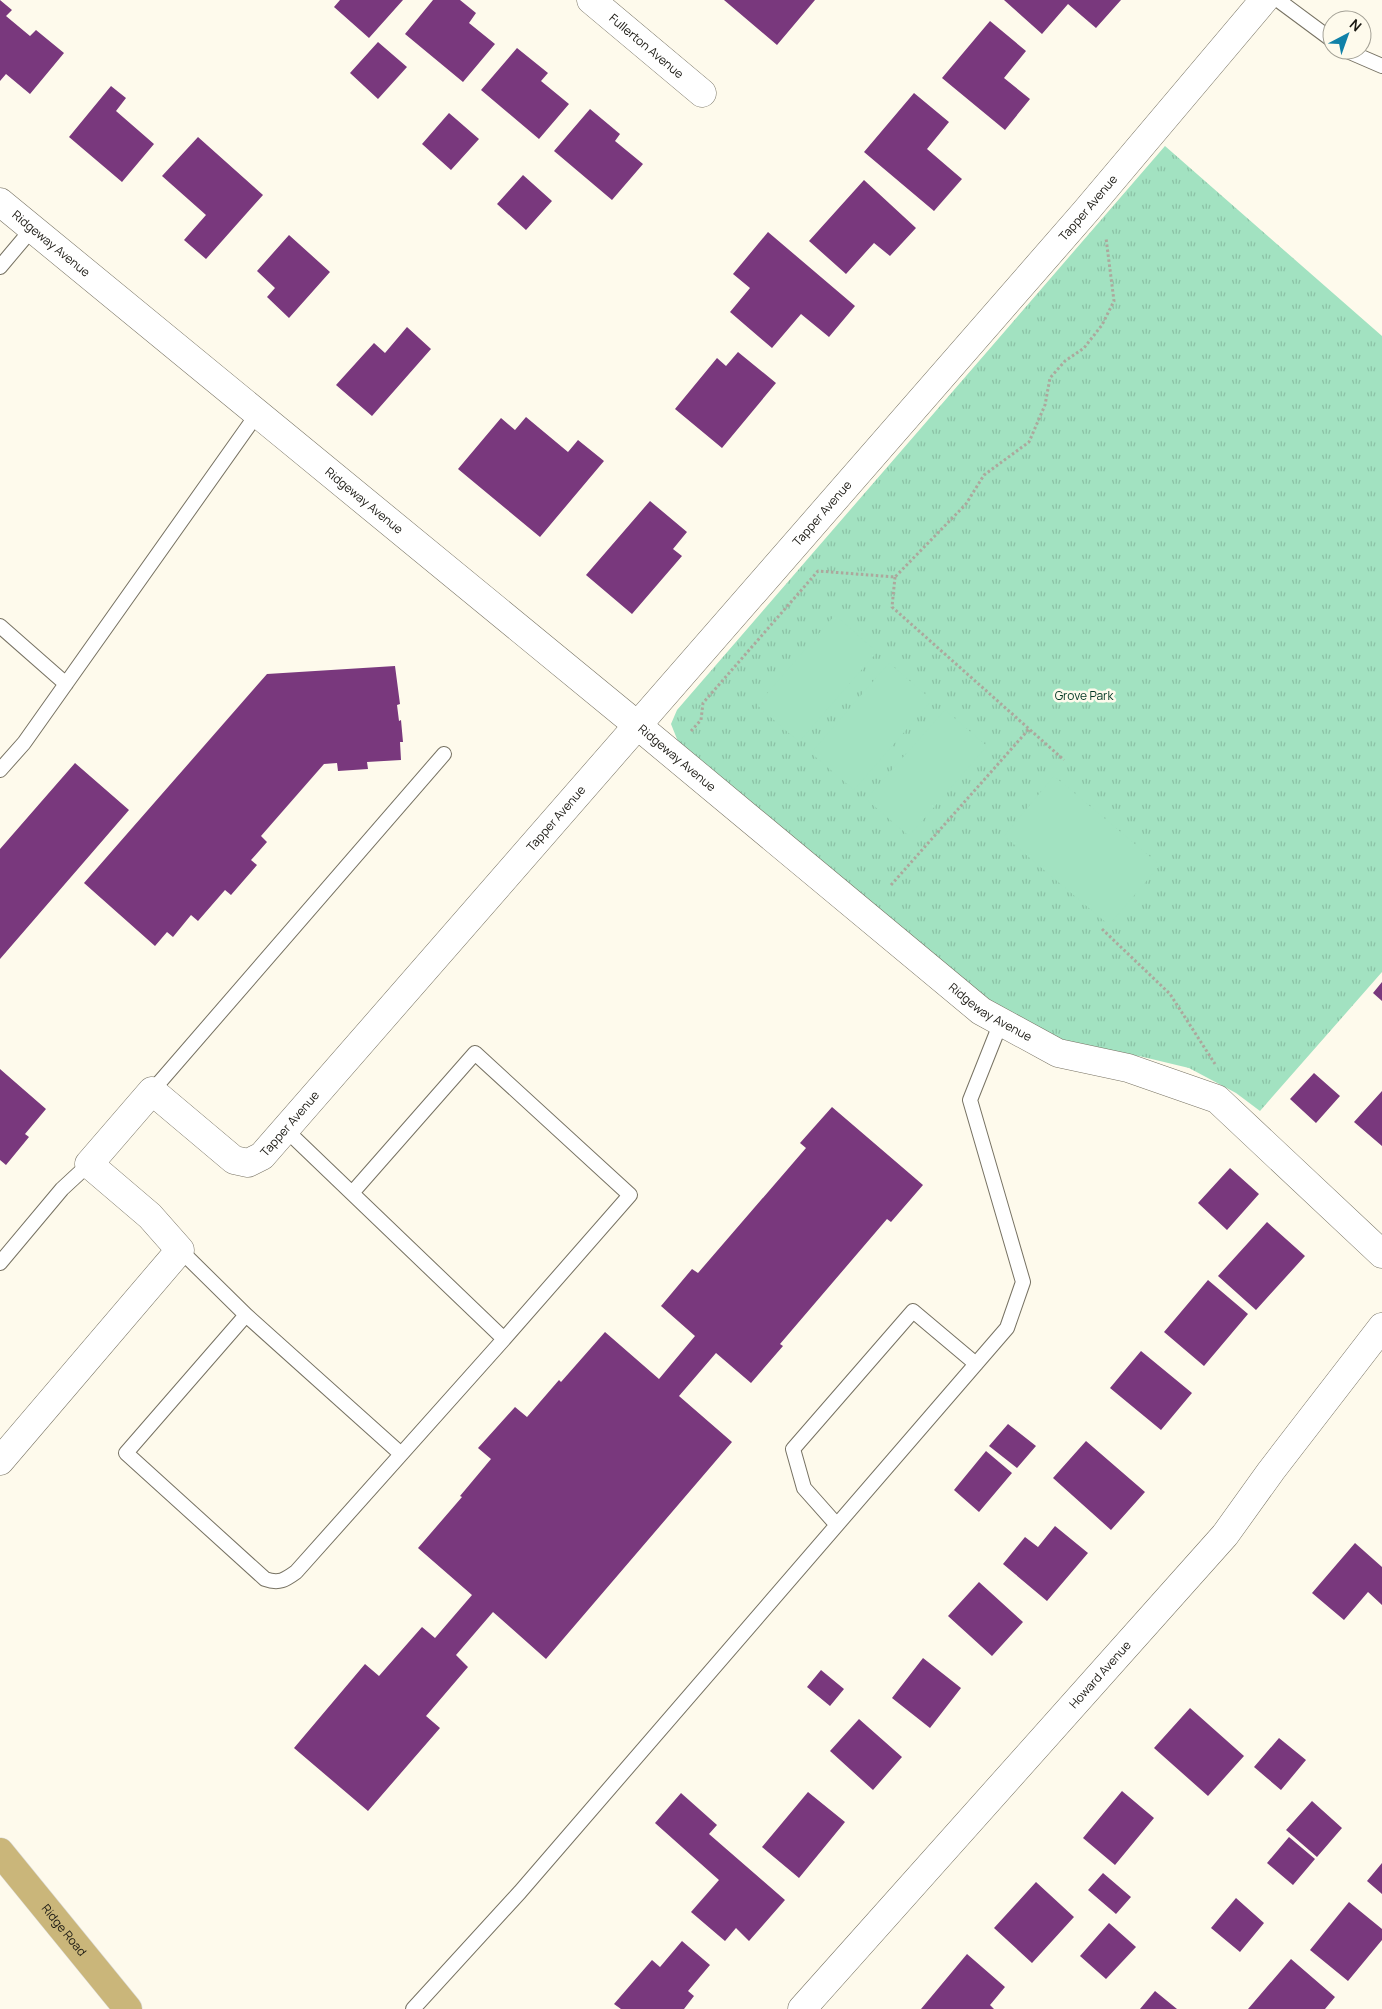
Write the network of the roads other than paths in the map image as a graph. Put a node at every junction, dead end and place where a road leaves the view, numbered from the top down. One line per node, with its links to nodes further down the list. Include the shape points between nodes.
1 (591, 0): 7 (street, Fullerton Avenue)
2 (1264, 0): 14 (street, Tapper Avenue, via 1086,210)
3 (1278, 0): 4 (lane)
4 (1322, 33)
5 (1368, 60): 6 (lane)
6 (1382, 66)
7 (702, 93)
8 (0, 202): 9 (street, Ridgeway Avenue)
9 (32, 229): 10 (lane); 11 (street, Ridgeway Avenue)
10 (0, 268)
11 (257, 414): 13 (lane); 14 (street, Ridgeway Avenue)
12 (0, 626): 13 (lane)
13 (66, 684): 16 (lane, via 24,743)
14 (637, 725): 17 (street, Ridgeway Avenue, via 981,1011); 19 (street, Tapper Avenue)
15 (444, 754): 18 (lane)
16 (0, 770)
17 (1001, 1022): 23 (street, Ridgeway Avenue, via 1058,1053 1128,1068 1216,1099); 28 (lane, via 970,1100 1023,1282 1007,1328)
18 (152, 1092): 19 (street, Tapper Avenue, via 234,1160 248,1163 262,1156); 20 (street)
19 (285, 1129): 21 (lane)
20 (89, 1164): 22 (street, via 150,1216); 24 (lane, via 62,1189)
21 (352, 1193): 27 (lane); 27 (lane, via 475,1053 630,1195)
22 (180, 1250): 25 (lane); 30 (street)
23 (1382, 1254)
24 (0, 1263)
25 (246, 1315): 29 (lane); 29 (lane, via 126,1453 265,1580 285,1580 296,1572)
26 (1382, 1328): 35 (street, Howard Avenue, via 1225,1535)
27 (504, 1339): 29 (lane)
28 (976, 1364): 31 (lane); 31 (lane, via 913,1311 793,1449 804,1488)
29 (402, 1454)
30 (0, 1461)
31 (836, 1524): 34 (lane, via 533,1877)
32 (0, 1852): 33 (main road, Ridge Road)
33 (128, 2009)
34 (413, 2009)
35 (802, 2009)

